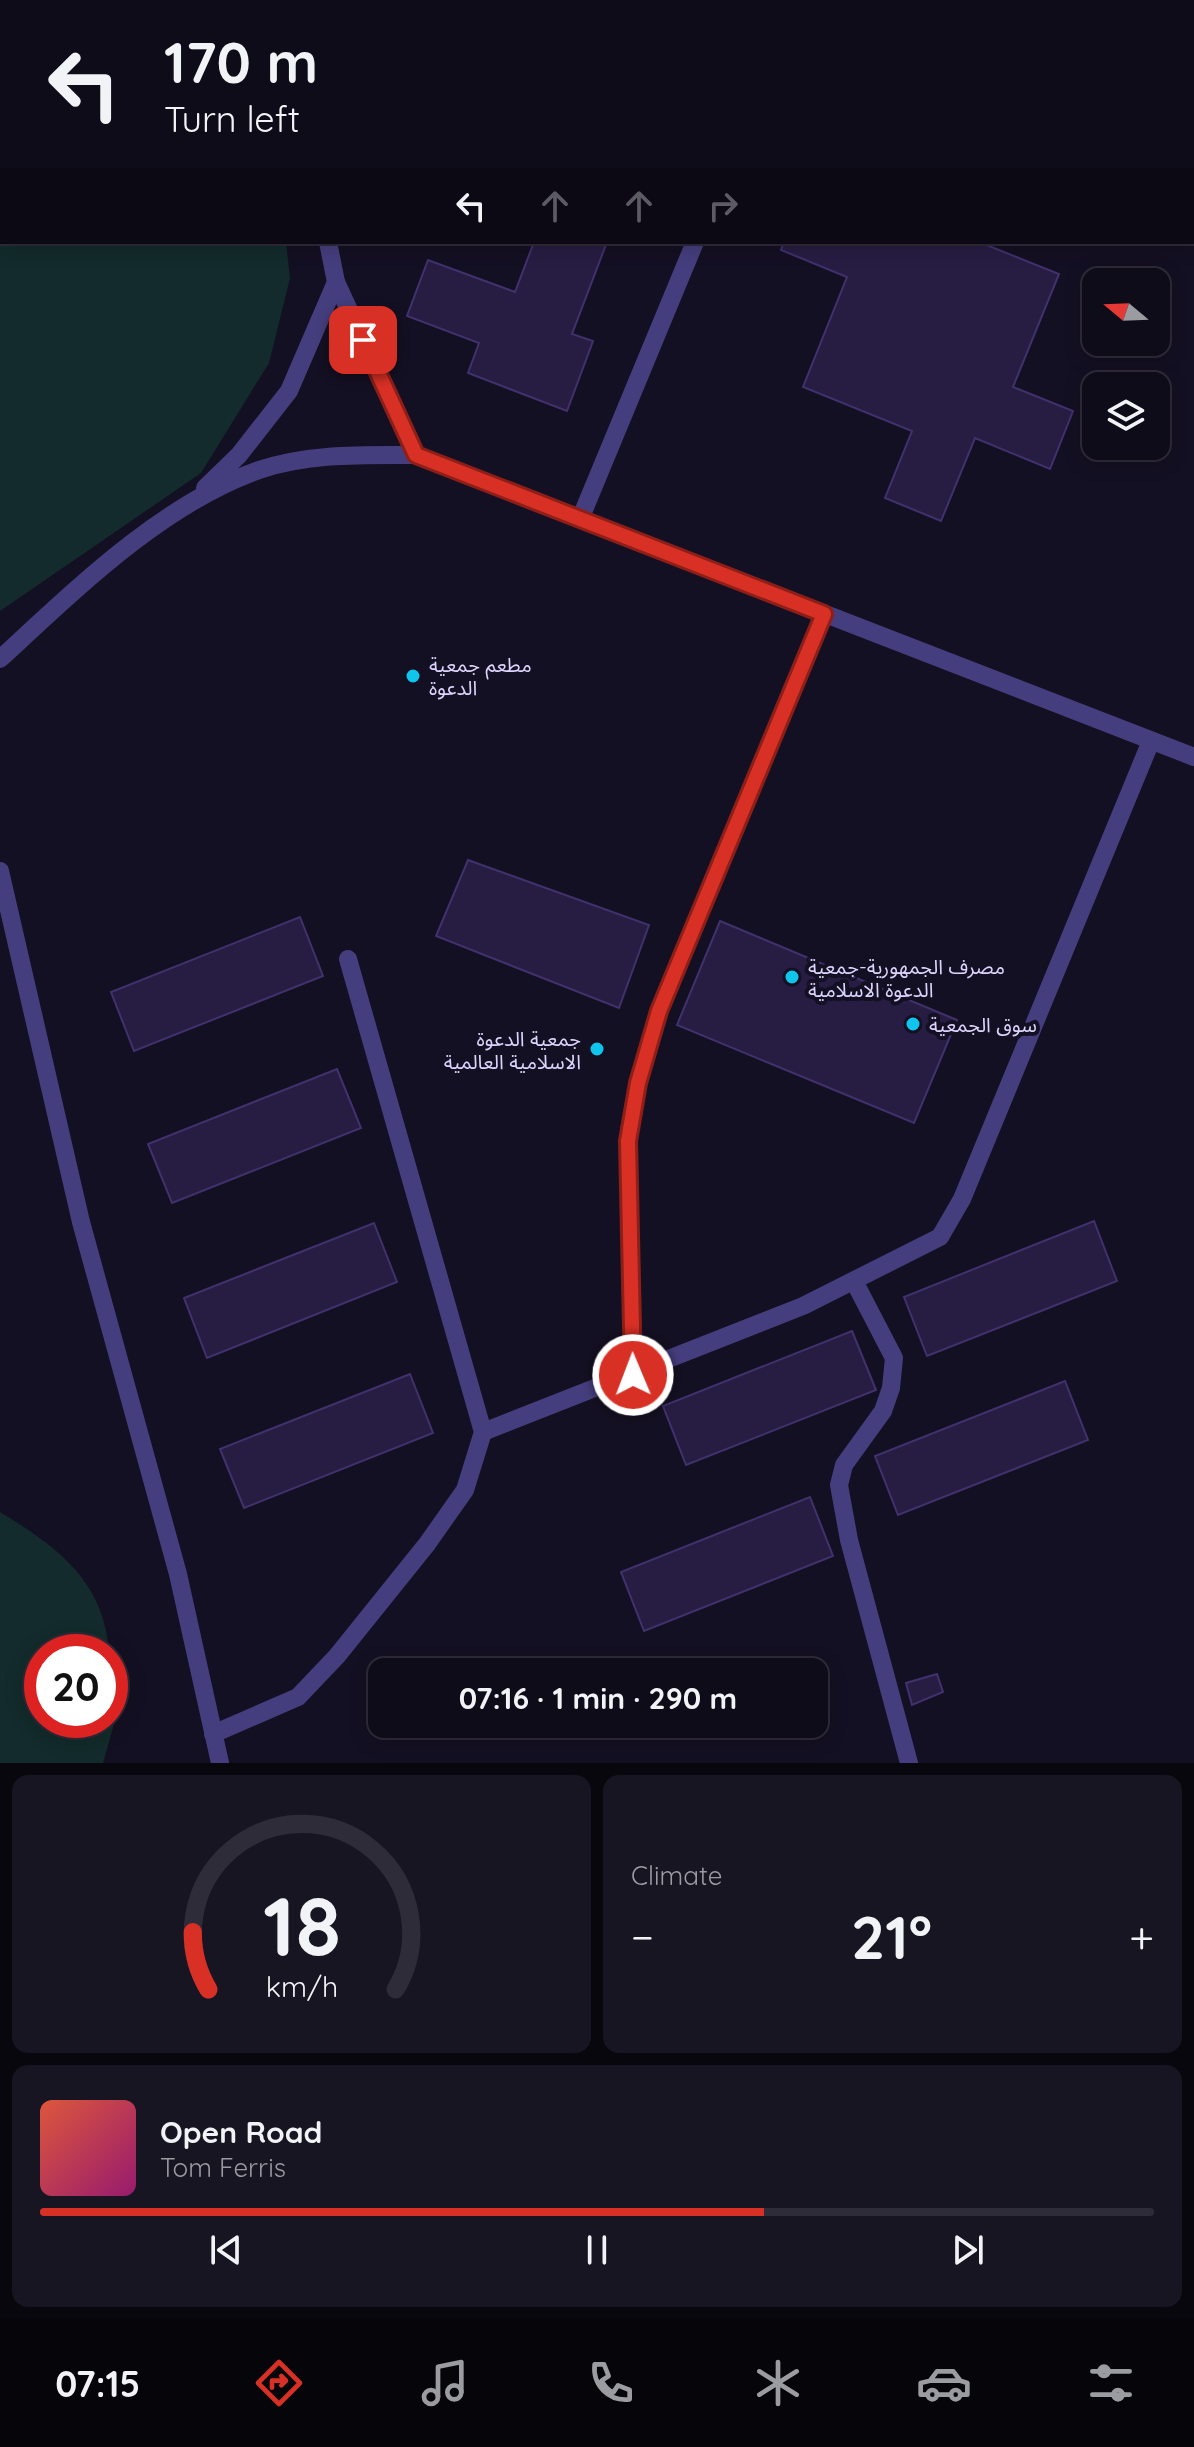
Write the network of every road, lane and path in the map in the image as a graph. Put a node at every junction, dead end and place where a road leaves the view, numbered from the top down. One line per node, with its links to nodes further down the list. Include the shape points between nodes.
1 (328, 244): 3 (lane)
2 (694, 244): 6 (lane)
3 (336, 282): 4 (lane); 5 (lane, via 289,391 239,455)
4 (416, 455): 5 (lane, via 337,455 261,470); 6 (lane)
5 (198, 496): 8 (lane, via 74,590)
6 (581, 517): 7 (lane)
7 (824, 614): 9 (lane); 14 (lane, via 659,1011 638,1083 628,1141)
8 (0, 659)
9 (1151, 741): 10 (lane); 13 (lane, via 955,1212 940,1237)
10 (1194, 757)
11 (0, 871): 16 (lane, via 81,1222 178,1574)
12 (348, 959): 15 (lane)
13 (854, 1281): 14 (lane); 18 (lane, via 894,1358 883,1411 844,1465 839,1485)
14 (633, 1375): 15 (lane)
15 (483, 1432): 16 (lane, via 465,1490 337,1656 298,1697)
16 (213, 1734): 17 (lane)
17 (220, 1763)
18 (909, 1763)

